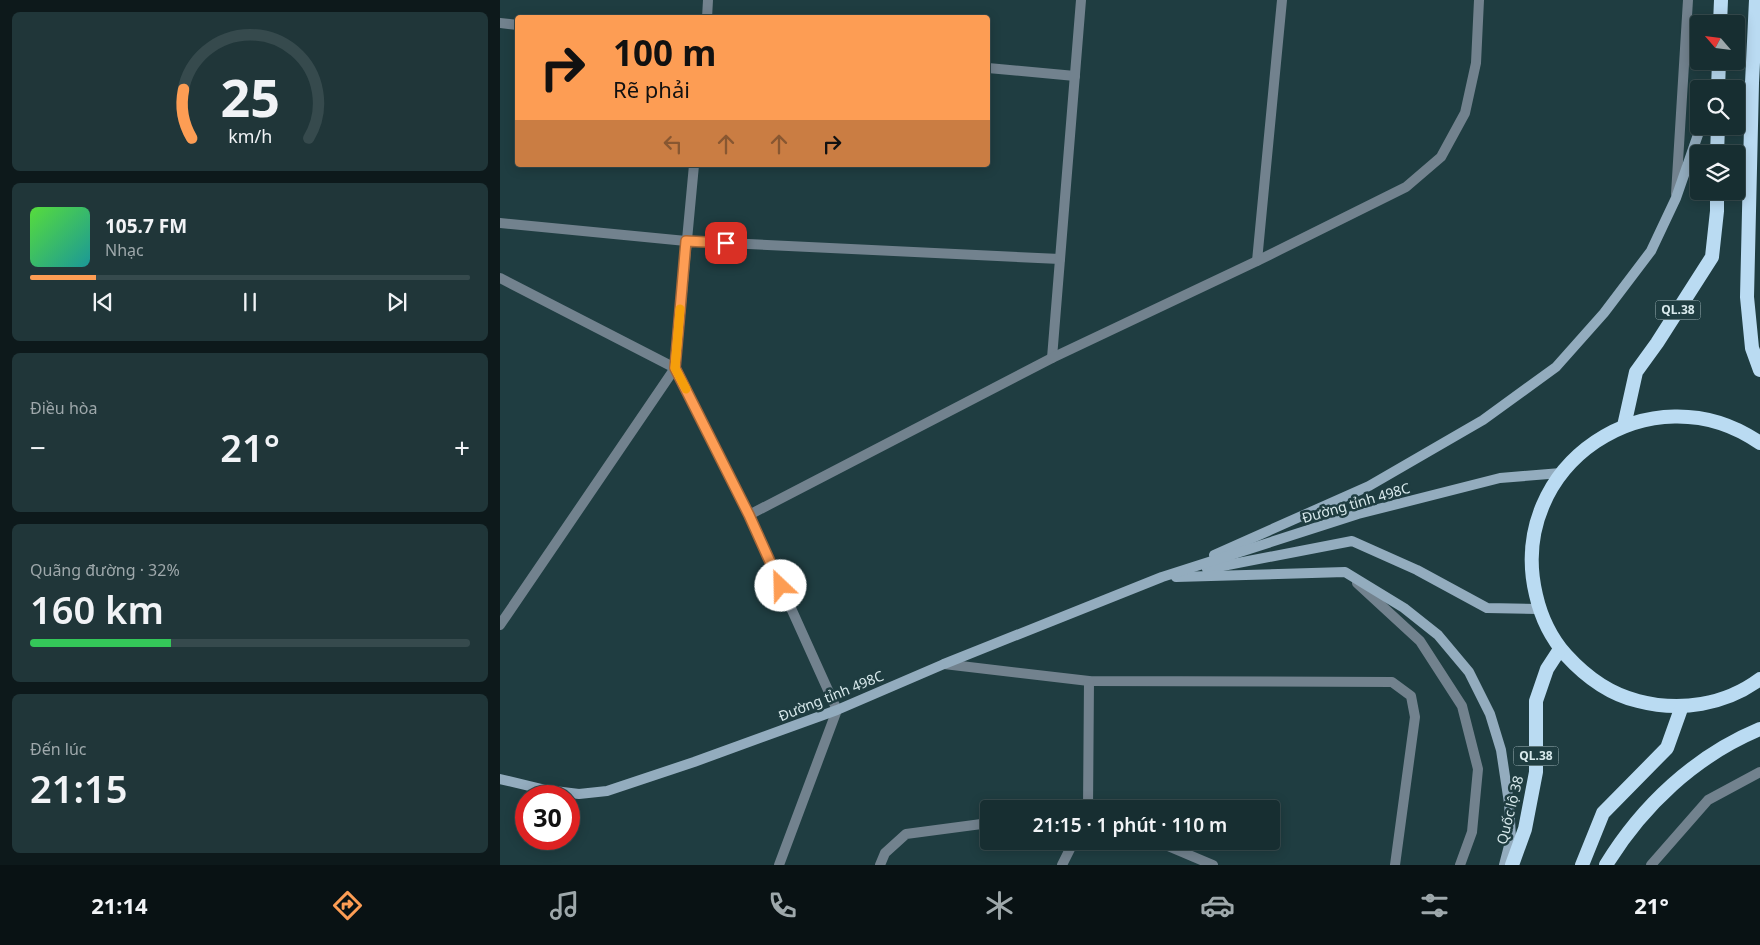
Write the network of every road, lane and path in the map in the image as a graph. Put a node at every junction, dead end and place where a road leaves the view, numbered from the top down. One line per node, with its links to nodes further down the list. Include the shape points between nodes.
1 (708, 0): 8 (street)
2 (1081, 0): 13 (street)
3 (1282, 0): 23 (street)
4 (1479, 0): 23 (street, via 1476,63 1465,113 1441,157 1406,187)
5 (1688, 0): 18 (street)
6 (1721, 0): 9 (highway)
7 (1756, 0): 14 (highway)
8 (707, 15)
9 (1720, 15)
10 (500, 24): 11 (street)
11 (515, 25)
12 (990, 68): 13 (street)
13 (1075, 76): 22 (street)
14 (1752, 83): 15 (highway); 27 (highway, via 1747,297 1752,348)
15 (1760, 113)
16 (1698, 135): 18 (main road)
17 (694, 167): 21 (street)
18 (1676, 198): 33 (main road, via 1650,251 1604,313 1556,367 1483,420 1369,486)
19 (1717, 200): 28 (highway, QL.38, via 1712,257 1636,372)
20 (502, 224): 21 (street)
21 (686, 241): 22 (street); 26 (street)
22 (1060, 259): 25 (street)
23 (1257, 261): 25 (street)
24 (500, 278): 26 (street)
25 (1052, 358): 31 (street)
26 (675, 368): 31 (street); 35 (street)
27 (1760, 370)
28 (1624, 426): 29 (highway, via 1649,418 1700,417 1725,424); 30 (highway, via 1600,437)
29 (1760, 443)
30 (1561, 473): 33 (main road, Đường tỉnh 498C, via 1500,478 1367,512); 34 (highway, via 1546,497 1536,524 1531,552 1532,581)
31 (749, 515): 41 (street)
32 (1345, 572): 33 (main road); 54 (street, via 1420,641 1462,706 1478,769 1472,832); 55 (main road, via 1404,608 1431,629 1470,672 1490,714 1502,750 1511,838)
33 (1162, 578): 34 (main road, Đường tỉnh 498C, via 1352,541 1418,570 1487,608); 37 (main road, Đường tỉnh 498C)
34 (1539, 609): 36 (highway)
35 (500, 625)
36 (1560, 649): 40 (highway, via 1579,670 1618,694 1654,705); 56 (highway, Quốc lộ 38 / QL.38, via 1547,669 1536,701 1536,772 1525,829)
37 (944, 664): 39 (street); 41 (main road, Đường tỉnh 498C)
38 (1760, 679): 40 (highway, via 1730,696 1706,704)
39 (1089, 681): 45 (street); 53 (street, via 1392,682 1411,696 1415,717)
40 (1682, 706): 57 (highway, via 1667,748 1603,813)
41 (837, 710): 44 (main road, Đường tỉnh 498C, via 607,791 579,794); 49 (street)
42 (1760, 729): 58 (highway, via 1705,758 1668,788 1620,842)
43 (1760, 772): 59 (street, via 1708,800)
44 (500, 780)
45 (1088, 800)
46 (980, 824): 50 (street, via 906,834 885,852)
47 (1070, 850): 51 (street)
48 (1177, 850): 52 (street)
49 (780, 865)
50 (880, 865)
51 (1062, 865)
52 (1213, 865)
53 (1395, 865)
54 (1460, 865)
55 (1504, 865)
56 (1512, 865)
57 (1582, 865)
58 (1606, 865)
59 (1651, 865)

